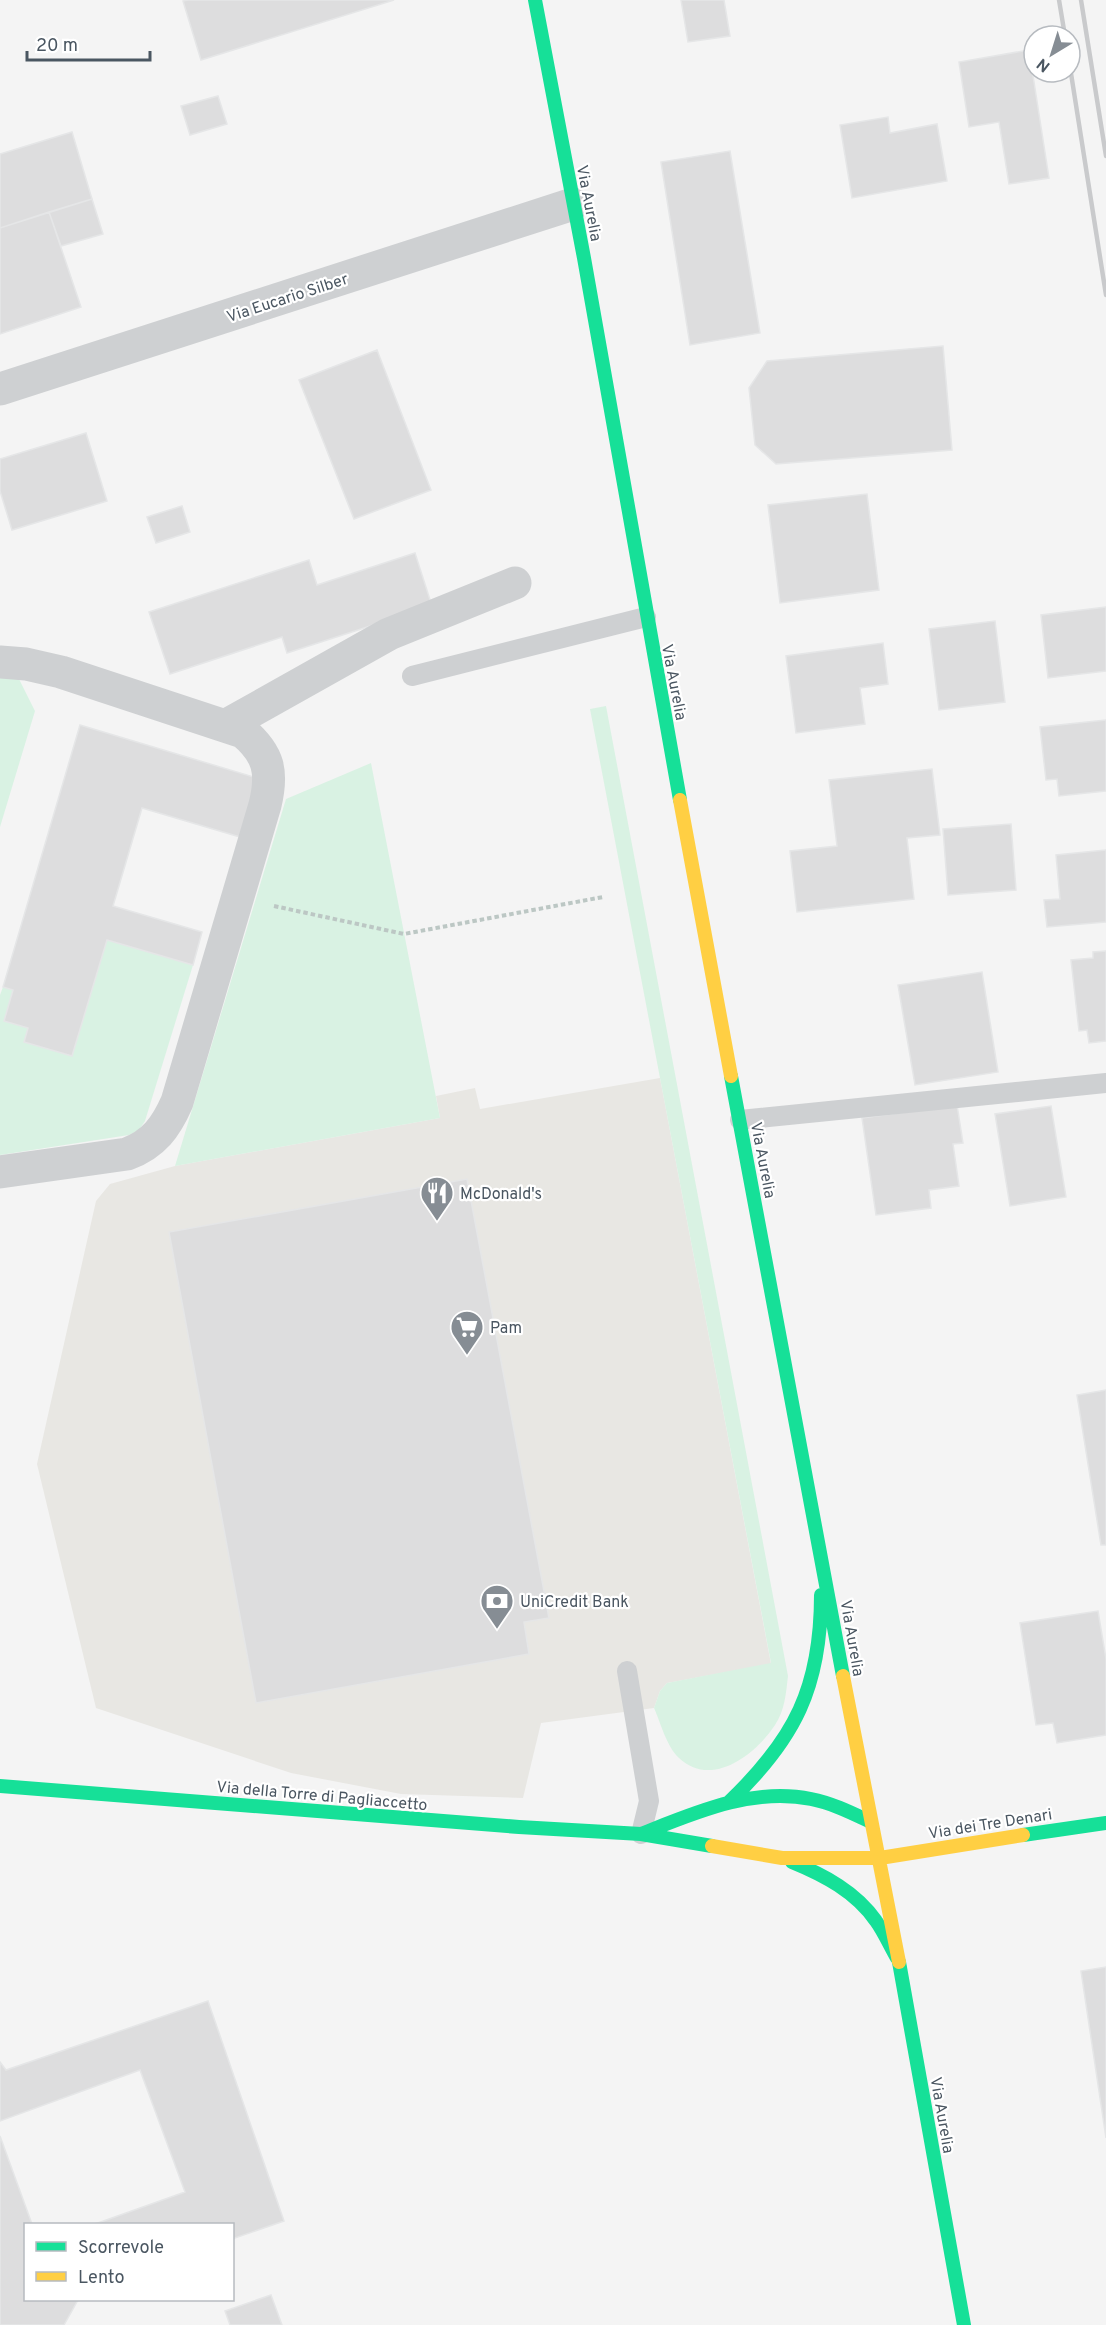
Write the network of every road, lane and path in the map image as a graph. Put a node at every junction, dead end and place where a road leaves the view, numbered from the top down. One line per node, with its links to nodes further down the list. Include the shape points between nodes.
1 (535, 0): 2 (main road, Via Aurelia)
2 (573, 204): 3 (street, Via Eucario Silber); 5 (main road, Via Aurelia)
3 (0, 389)
4 (515, 583): 8 (street, via 389,634)
5 (646, 617): 7 (lane); 12 (main road, Via Aurelia)
6 (0, 662): 8 (street, via 61,672)
7 (412, 676)
8 (225, 726): 10 (street, via 243,732 253,741 270,774)
9 (603, 897): 10 (path, via 404,934)
10 (237, 899): 13 (street, via 177,1102 163,1130 152,1142 127,1154)
11 (1106, 1083): 12 (lane)
12 (740, 1120): 14 (main road, Via Aurelia)
13 (0, 1172)
14 (820, 1548): 17 (main road, Via della Torre di Pagliaccetto, via 821,1626 810,1686 776,1752); 18 (main road, Via Aurelia)
15 (627, 1671): 20 (lane, via 649,1802)
16 (0, 1786): 20 (main road, Via della Torre di Pagliaccetto)
17 (729, 1802): 18 (main road, Via della Torre di Pagliaccetto, via 768,1795 813,1797); 20 (main road, Via della Torre di Pagliaccetto)
18 (871, 1822): 22 (main road, Via Aurelia)
19 (1106, 1823): 22 (main road, Via dei Tre Denari)
20 (641, 1834): 21 (main road, Via della Torre di Pagliaccetto)
21 (782, 1858): 22 (main road, Via della Torre di Pagliaccetto); 23 (main road, Via della Torre di Pagliaccetto, via 823,1876 859,1902 874,1919)
22 (880, 1858): 23 (main road, Via Aurelia)
23 (897, 1959): 24 (main road, Via Aurelia)
24 (964, 2325)

